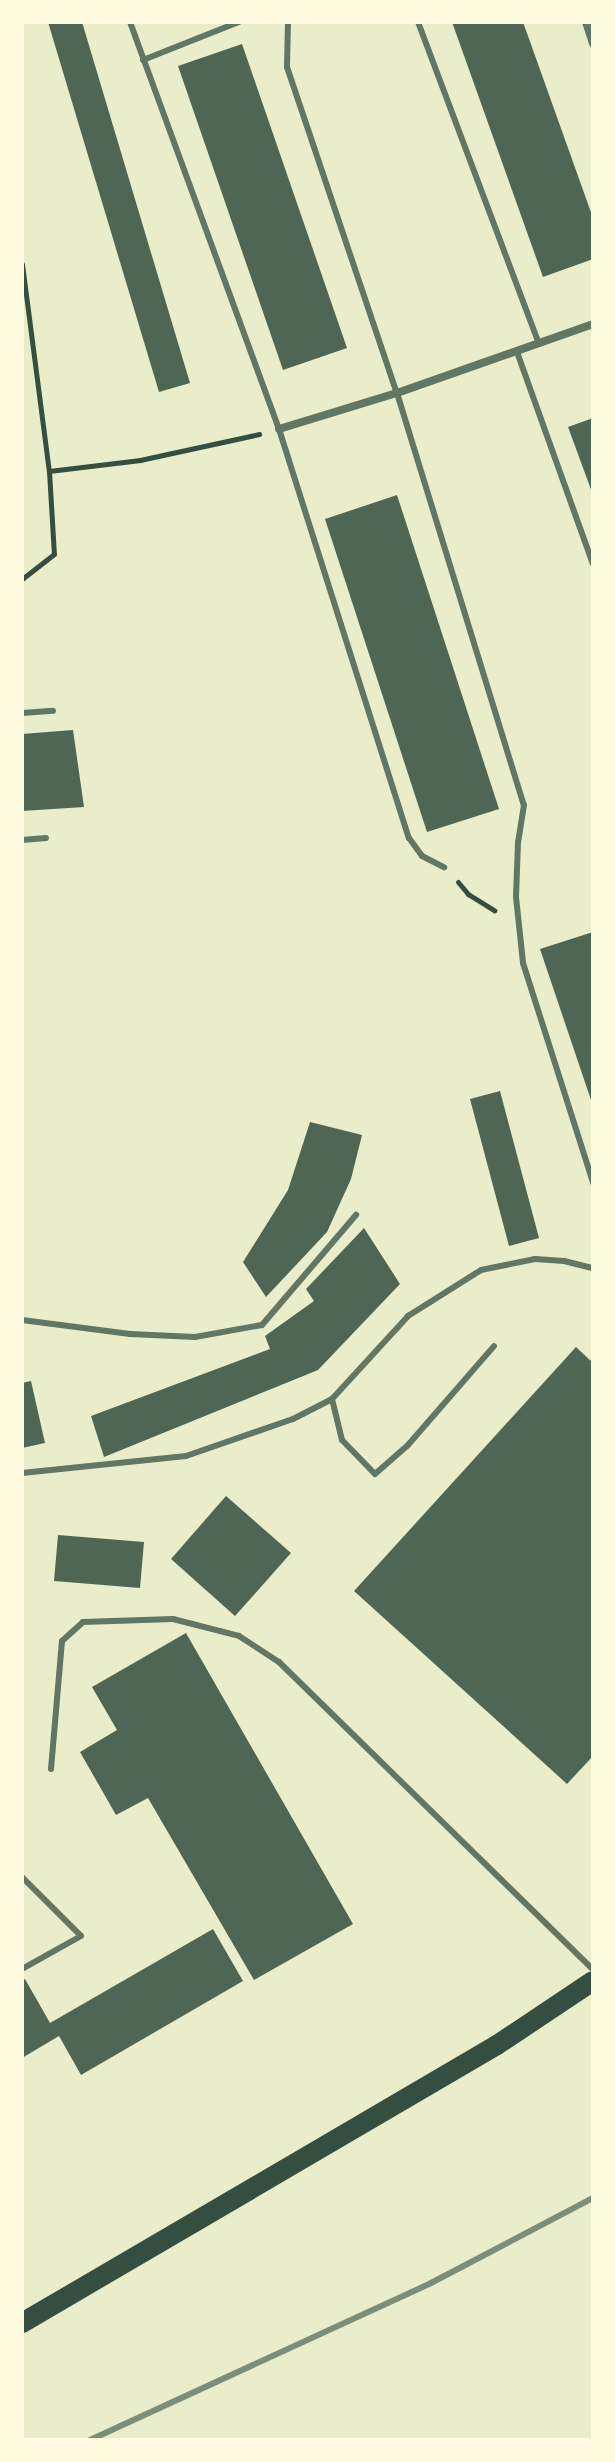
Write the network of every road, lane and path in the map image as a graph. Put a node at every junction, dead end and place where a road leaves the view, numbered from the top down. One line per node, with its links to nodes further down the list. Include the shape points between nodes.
1 (130, 22): 7 (lane)
2 (239, 22): 7 (lane)
3 (288, 22): 12 (lane, via 287,67)
4 (418, 22): 10 (lane)
5 (586, 22): 6 (street)
6 (593, 44)
7 (143, 60): 13 (lane)
8 (22, 264): 14 (path)
9 (593, 324): 10 (street)
10 (539, 344): 11 (street)
11 (517, 352): 12 (street); 15 (lane)
12 (397, 393): 13 (street); 22 (lane, via 524,805 516,897 523,963)
13 (279, 429): 14 (path, via 140,460); 21 (lane, via 409,838 422,856)
14 (49, 471): 16 (path, via 54,554)
15 (593, 564)
16 (22, 579)
17 (53, 711): 18 (lane)
18 (22, 713)
19 (46, 838): 20 (lane)
20 (22, 840)
21 (444, 867)
22 (593, 1183)
23 (356, 1215): 25 (lane, via 262,1325 195,1337)
24 (593, 1268): 27 (lane, via 535,1259 481,1270 408,1316)
25 (22, 1320)
26 (494, 1346): 27 (lane, via 408,1445 375,1474 342,1440)
27 (332, 1399): 28 (lane, via 293,1419 186,1456)
28 (22, 1473)
29 (51, 1769): 32 (lane, via 62,1641 83,1622 173,1619 239,1636 279,1662)
30 (22, 1877): 31 (lane, via 81,1936)
31 (22, 1969)
32 (593, 1970)
33 (593, 1981): 34 (main road, via 497,2045)
34 (22, 2323)

